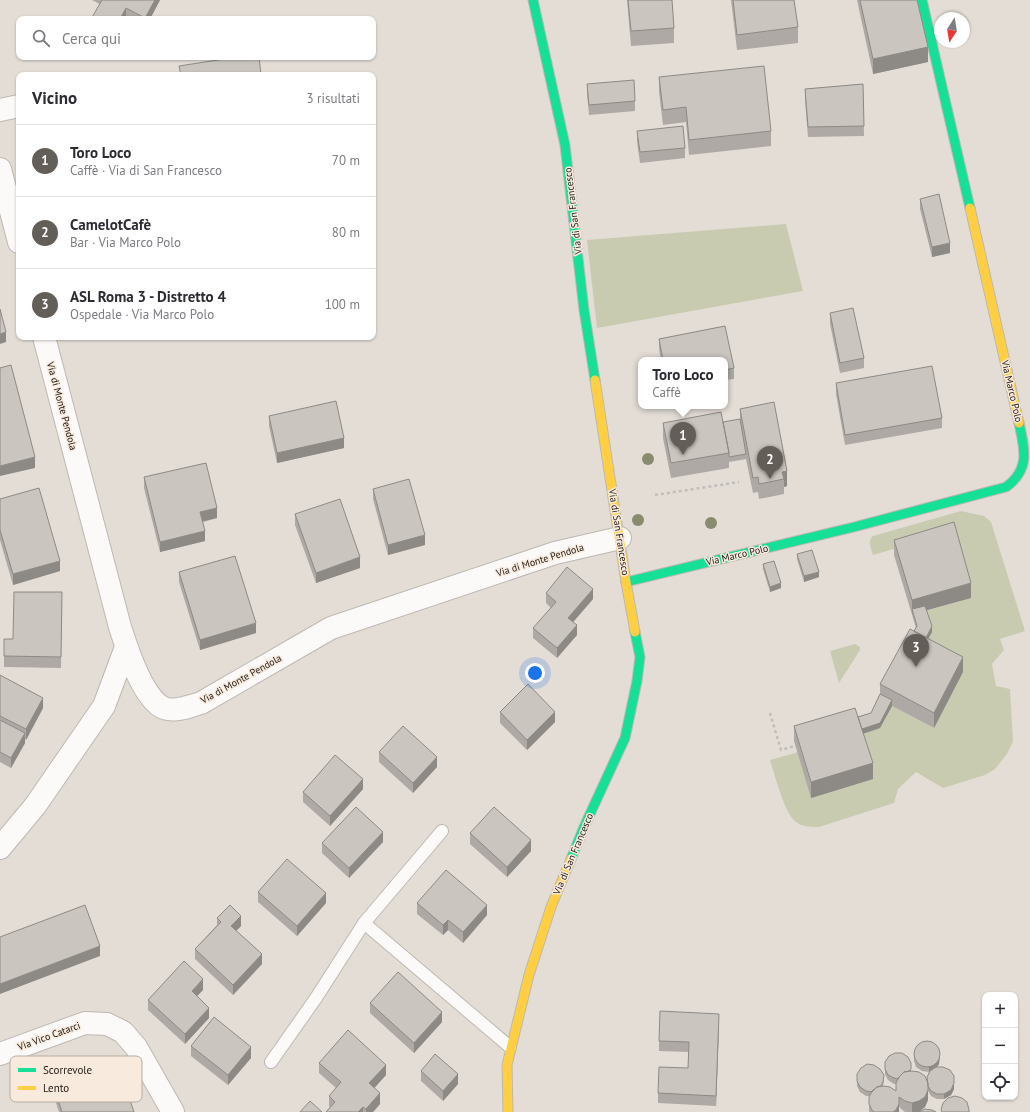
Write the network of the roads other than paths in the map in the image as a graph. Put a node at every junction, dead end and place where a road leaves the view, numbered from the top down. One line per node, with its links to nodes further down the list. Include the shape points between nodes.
1 (533, 0): 8 (street, Via di San Francesco, via 564,145 584,310)
2 (922, 0): 9 (street, Via Marco Polo, via 1025,449 1023,472 1016,482 1006,487)
3 (16, 107): 4 (street)
4 (0, 110)
5 (0, 169): 6 (street)
6 (16, 230)
7 (45, 340): 10 (street, Via di Monte Pendola)
8 (620, 538): 9 (street, Via di San Francesco); 10 (street, Via di Monte Pendola, via 555,553 331,628 201,703 178,709 166,710 156,704 138,678)
9 (626, 582): 14 (street, Via di San Francesco, via 640,657 625,738 551,907 528,975)
10 (126, 647): 12 (street, via 104,706 35,806)
11 (442, 831): 13 (lane)
12 (0, 848)
13 (364, 923): 14 (lane); 18 (lane)
14 (510, 1047): 20 (street, Via di San Francesco, via 507,1065)
15 (0, 1054): 16 (street, Via Vico Catarci, via 85,1023 107,1024 123,1032)
16 (141, 1056)
17 (142, 1058): 19 (street, Via Vico Catarci)
18 (271, 1062)
19 (173, 1112)
20 (508, 1112)

